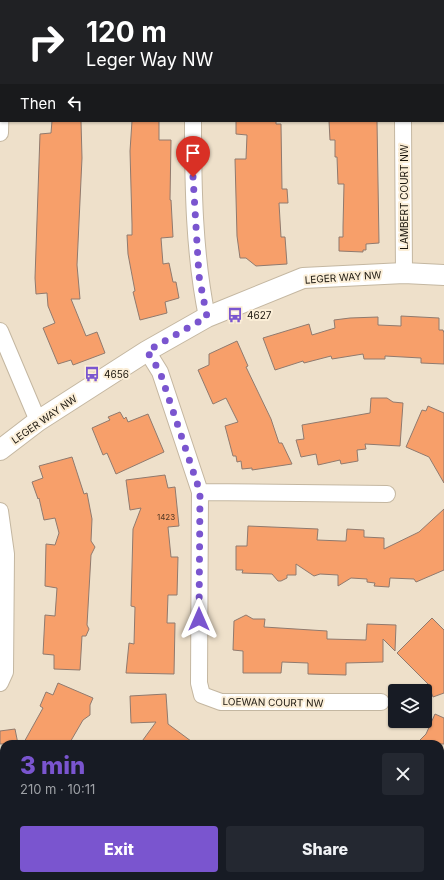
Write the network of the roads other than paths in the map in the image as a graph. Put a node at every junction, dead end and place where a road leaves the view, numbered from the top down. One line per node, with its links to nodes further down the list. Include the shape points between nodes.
1 (0, 122): 4 (street)
2 (193, 122): 7 (street, via 193,177 199,276)
3 (403, 122): 5 (street, LAMBERT COURT NW)
4 (0, 133)
5 (404, 273): 6 (street, LEGER WAY NW); 7 (street, LEGER WAY NW, via 303,278)
6 (444, 275)
7 (207, 317): 9 (street, LEGER WAY NW)
8 (0, 330): 10 (street)
9 (147, 351): 10 (street, LEGER WAY NW); 12 (street, LOEWAN COURT NW, via 160,372)
10 (38, 421): 11 (street, LEGER WAY NW)
11 (0, 450)
12 (200, 492): 13 (street); 16 (street, LOEWAN COURT NW, via 198,683 202,695 221,702)
13 (387, 494)
14 (0, 511): 15 (street, via 6,554 5,672)
15 (0, 683)
16 (381, 702)

